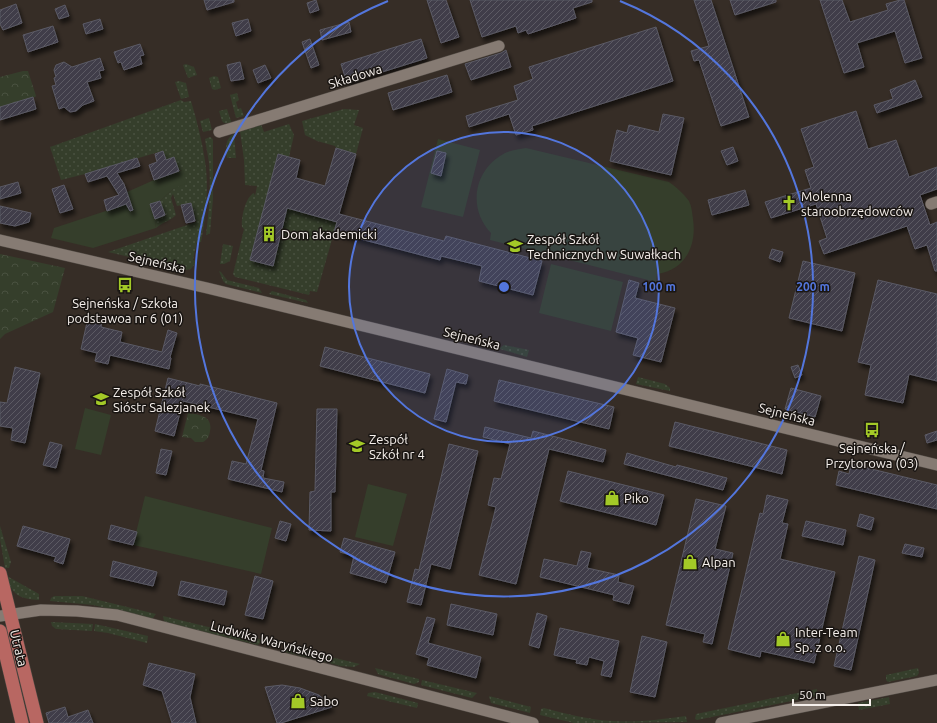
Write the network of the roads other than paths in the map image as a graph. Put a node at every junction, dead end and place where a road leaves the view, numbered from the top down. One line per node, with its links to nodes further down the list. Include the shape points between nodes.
1 (499, 46): 2 (street, Składowa)
2 (220, 132)
3 (0, 240): 4 (street, Sejneńska)
4 (937, 465)
5 (0, 573): 6 (main road, Utrata)
6 (6, 615): 10 (main road, Utrata); 11 (street, Ludwika Waryńskiego, via 41,610 117,615)
7 (0, 631): 9 (main road, Utrata)
8 (937, 680): 12 (street)
9 (22, 723)
10 (37, 723)
11 (533, 723)
12 (721, 723)

